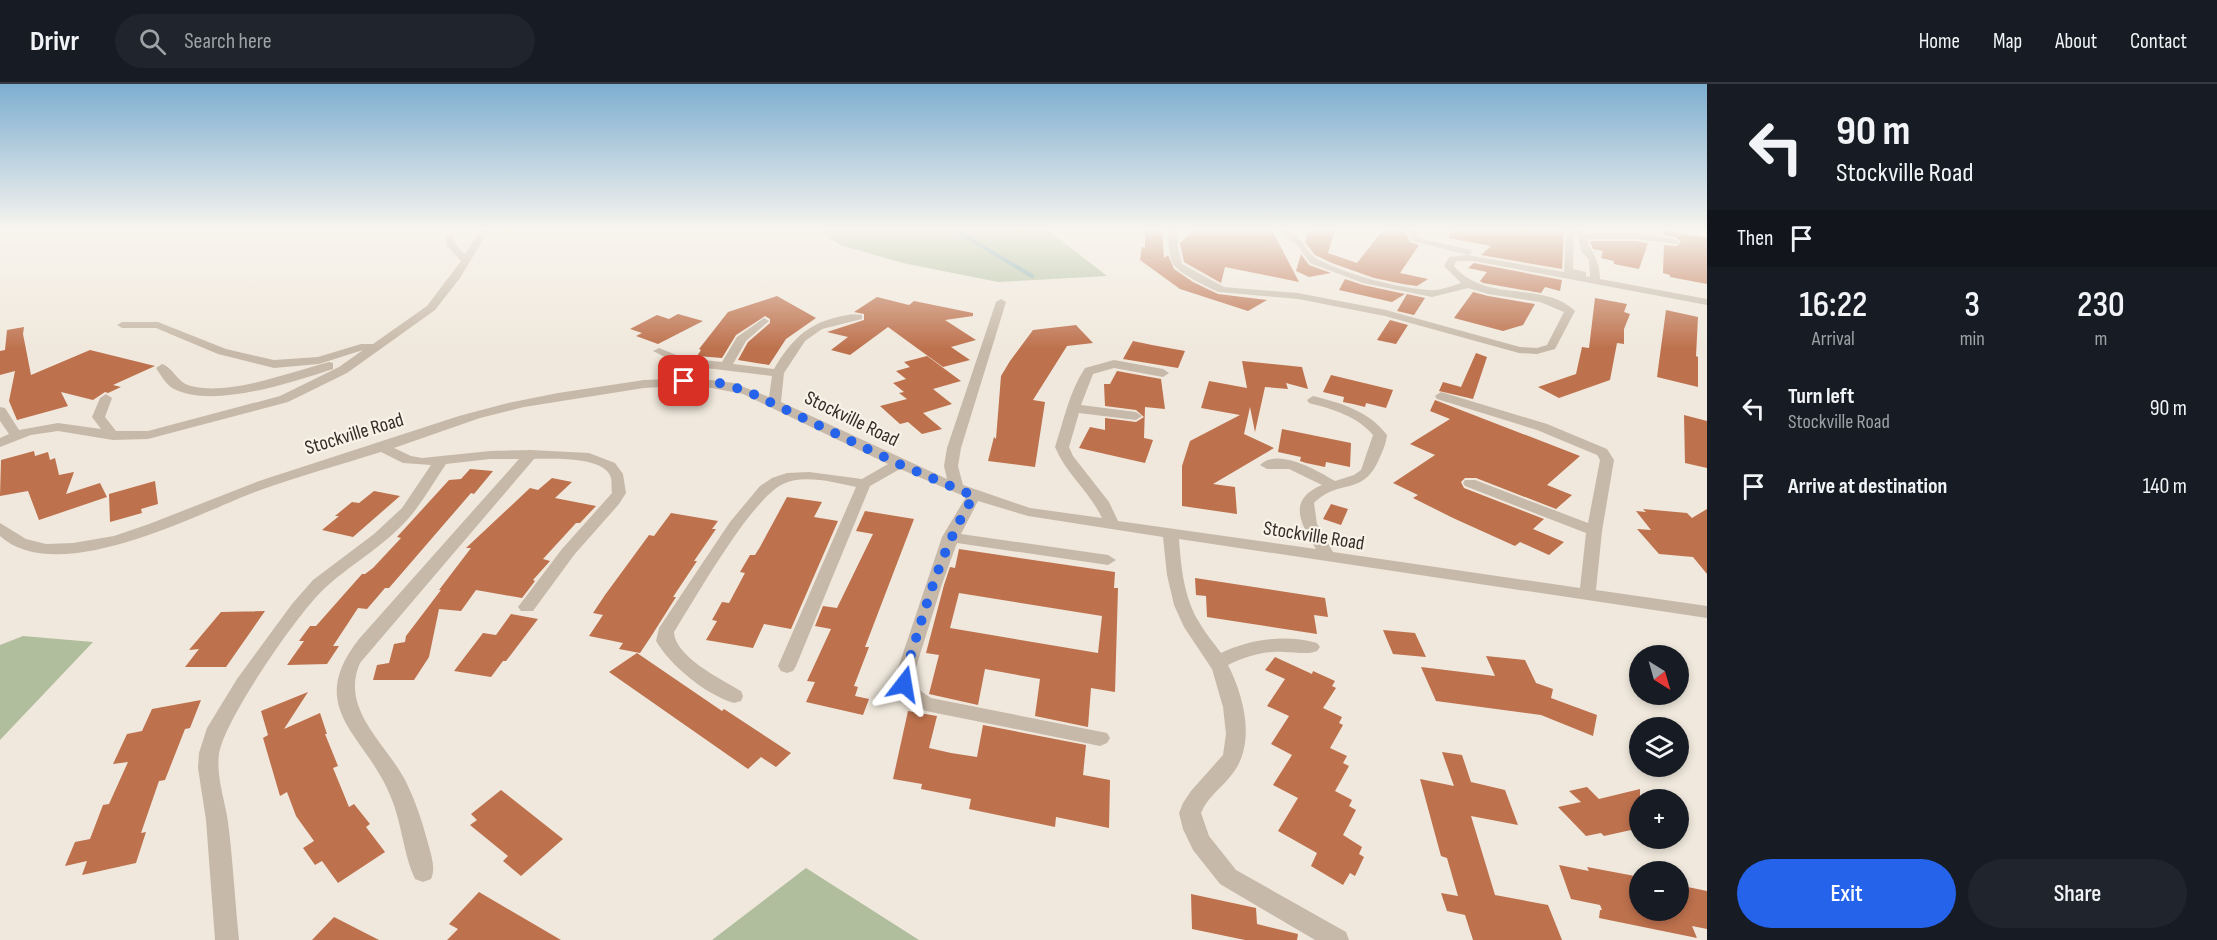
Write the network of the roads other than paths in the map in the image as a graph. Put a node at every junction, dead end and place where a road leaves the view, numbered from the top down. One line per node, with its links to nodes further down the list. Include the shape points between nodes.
1 (459, 270): 16 (street, via 431,308)
2 (1186, 270): 10 (street, via 1229,292 1298,296 1386,313 1526,351 1551,347 1570,313 1567,308 1551,303)
3 (1338, 270): 10 (street, via 1376,284 1432,294)
4 (1452, 270): 10 (street)
5 (1532, 270): 9 (street)
6 (1563, 270): 8 (street)
7 (1595, 270): 9 (street)
8 (1568, 271): 9 (street)
9 (1595, 278): 12 (street)
10 (1470, 284)
11 (1001, 302): 41 (street, via 954,448 951,466)
12 (1707, 302)
13 (858, 317): 21 (street, via 825,323 803,335)
14 (764, 321): 19 (street, via 741,339)
15 (122, 325): 16 (street, via 158,325 222,351 274,364 303,363)
16 (376, 347): 18 (street)
17 (660, 351): 19 (street, via 681,361)
18 (358, 359): 20 (street, via 264,384 206,391 180,387); 31 (street, via 315,385 268,404 161,433)
19 (726, 365): 21 (street)
20 (162, 368)
21 (778, 373): 26 (street)
22 (1163, 373): 27 (street, via 1114,364 1094,369 1086,374)
23 (1441, 396): 45 (street, via 1542,427 1602,452 1607,460)
24 (106, 398): 31 (street, via 98,417)
25 (1313, 400): 40 (street, via 1350,412 1380,435 1366,473)
26 (774, 404): 33 (street, Stockville Road, via 719,383 652,383 495,410); 36 (street, Stockville Road)
27 (1073, 408): 29 (street); 43 (street, via 1063,437 1063,452 1102,502)
28 (0, 411): 30 (street)
29 (1136, 416)
30 (16, 435): 31 (street, via 58,427); 32 (street)
31 (113, 436)
32 (0, 443)
33 (382, 447): 35 (street, via 408,460); 44 (street, Stockville Road, via 284,477 147,531 97,545 40,548 19,542)
34 (531, 454): 35 (street); 51 (street, via 596,459 610,466 620,484 612,504 568,552); 58 (street, via 365,643 348,669 346,690 352,715 395,783 416,839)
35 (442, 459): 59 (street, via 407,511 319,584 298,608 217,728 208,768 217,820)
36 (899, 464): 39 (street); 41 (street, Stockville Road)
37 (1267, 465): 40 (street, via 1287,463)
38 (1470, 483): 45 (street)
39 (864, 484): 55 (street); 56 (street, via 812,477 772,483 743,515 665,632 665,643 678,659)
40 (1332, 485): 48 (street, via 1311,498 1305,508)
41 (956, 488): 42 (street, Stockville Road)
42 (974, 496): 43 (street, Stockville Road, via 1028,512); 47 (street)
43 (1113, 526): 46 (street, Stockville Road)
44 (0, 528)
45 (1594, 531): 50 (street)
46 (1171, 534): 48 (street, Stockville Road); 54 (street, via 1182,603 1194,630)
47 (950, 537): 49 (street); 57 (street, via 904,684 926,704)
48 (1329, 558): 50 (street, Stockville Road)
49 (1108, 560)
50 (1587, 596): 52 (street, Stockville Road)
51 (527, 607)
52 (1707, 612)
53 (1311, 647): 54 (street, via 1253,646)
54 (1218, 663): 60 (street, via 1235,722 1237,746 1227,765 1194,803 1190,813 1194,829 1228,877)
55 (787, 666)
56 (734, 696)
57 (1100, 738)
58 (423, 872)
59 (227, 940)
60 (1337, 940)

